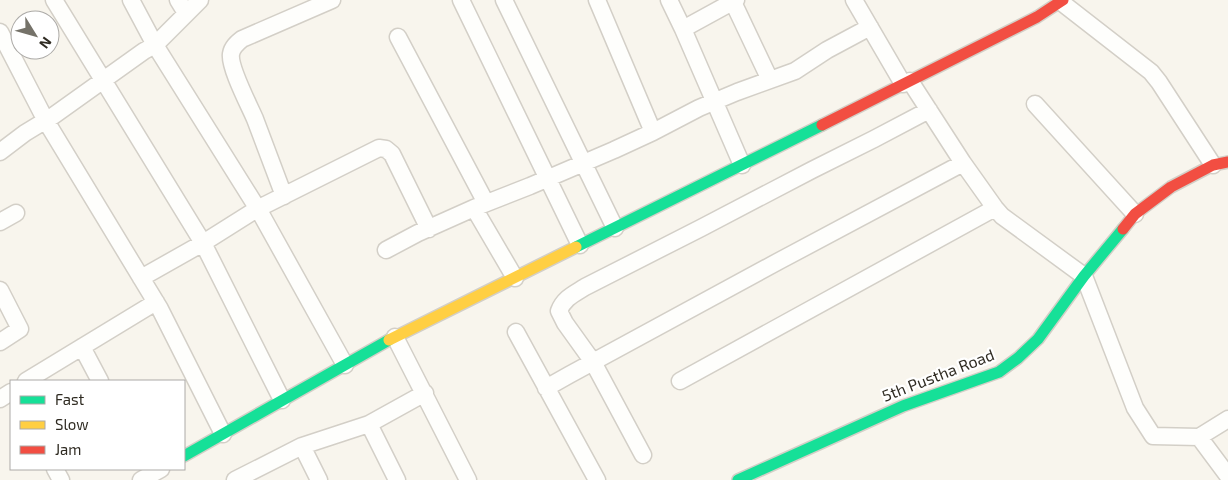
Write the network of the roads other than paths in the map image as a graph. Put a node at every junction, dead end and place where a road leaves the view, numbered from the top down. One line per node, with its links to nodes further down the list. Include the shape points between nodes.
1 (54, 0): 18 (street)
2 (131, 0): 17 (street)
3 (200, 0): 12 (street)
4 (332, 0): 32 (street, via 242,39 234,45 231,53)
5 (461, 0): 31 (street)
6 (504, 0): 27 (street)
7 (598, 0): 25 (street)
8 (668, 0): 14 (street)
9 (854, 0): 13 (street)
10 (734, 1): 14 (street); 19 (street)
11 (1062, 1): 20 (street, via 1037,17); 29 (street, via 1151,72)
12 (182, 7): 17 (street)
13 (870, 27): 19 (street, via 794,71); 20 (street)
14 (683, 29): 21 (street)
15 (0, 32): 24 (street)
16 (398, 37): 33 (street)
17 (155, 45): 18 (street); 35 (street)
18 (103, 80): 24 (street); 41 (street)
19 (770, 80): 21 (street)
20 (906, 83): 23 (street); 30 (street)
21 (714, 102): 25 (street); 30 (street)
22 (1035, 104): 37 (street)
23 (929, 110): 28 (street); 53 (street, via 570,296 559,311)
24 (46, 120): 26 (street); 45 (street)
25 (653, 132): 27 (street)
26 (0, 152)
27 (583, 163): 31 (street); 40 (street)
28 (963, 164): 34 (street); 53 (street)
29 (1221, 164): 37 (street, 5th Pustha Road, via 1171,187)
30 (742, 165): 40 (street)
31 (548, 178): 33 (street); 42 (street)
32 (284, 196): 35 (street); 39 (street, via 379,148 386,149 392,154)
33 (480, 205): 39 (street); 46 (street)
34 (995, 208): 44 (street); 57 (street)
35 (257, 209): 41 (street); 54 (street)
36 (16, 213): 38 (street)
37 (1135, 214): 44 (street, 5th Pustha Road)
38 (0, 222)
39 (429, 228): 43 (street)
40 (615, 228): 42 (street)
41 (203, 243): 45 (street); 60 (street)
42 (580, 245): 46 (street)
43 (386, 250)
44 (1084, 276): 64 (street, via 1135,408 1153,436); 74 (street, 5th Pustha Road, via 1038,339 999,372 903,406)
45 (142, 278): 48 (street)
46 (515, 278): 50 (street)
47 (0, 290): 51 (street, via 20,329)
48 (156, 302): 52 (street); 63 (street)
49 (516, 332): 58 (street)
50 (395, 337): 54 (street); 59 (street)
51 (0, 342)
52 (82, 347): 55 (street); 56 (street)
53 (593, 362): 58 (street); 67 (street)
54 (345, 365): 60 (street)
55 (28, 380)
56 (99, 380)
57 (680, 381)
58 (546, 388): 73 (street)
59 (425, 394): 62 (street); 72 (street)
60 (282, 400): 63 (street)
61 (1228, 420): 64 (street)
62 (369, 424): 65 (street); 71 (street)
63 (223, 434): 66 (street)
64 (1199, 437): 68 (street)
65 (302, 446): 69 (street); 70 (street)
66 (185, 455)
67 (643, 455)
68 (1228, 476)
69 (243, 478)
70 (319, 480)
71 (397, 480)
72 (468, 480)
73 (597, 480)
74 (738, 480)

